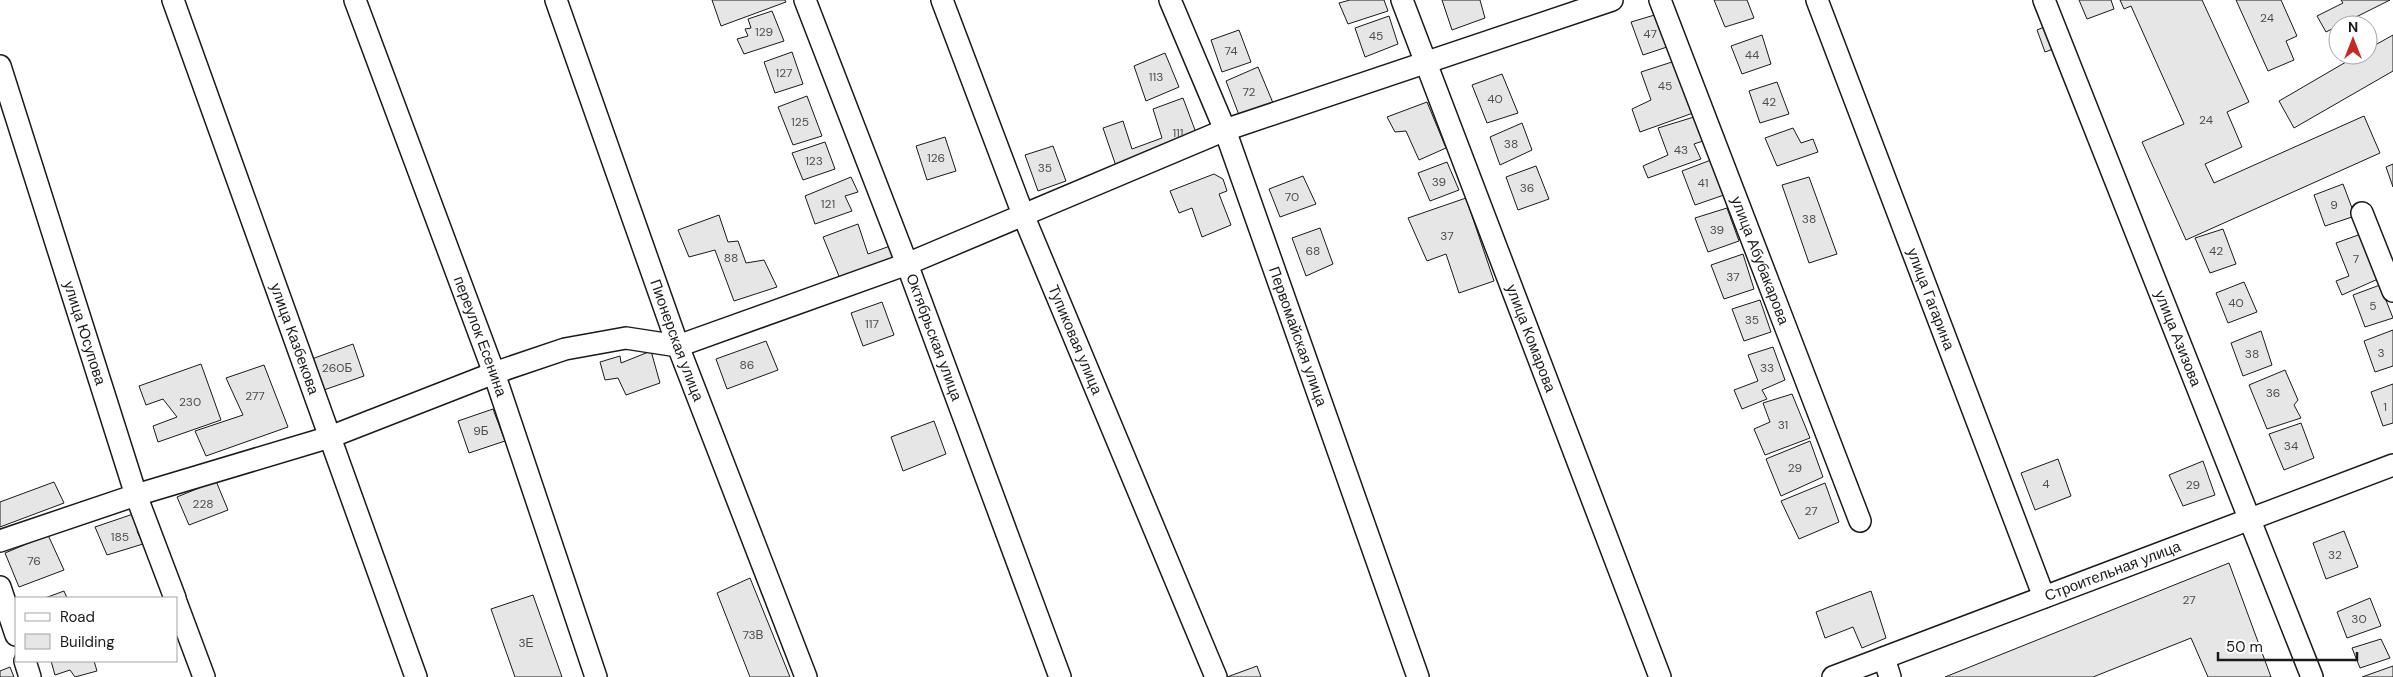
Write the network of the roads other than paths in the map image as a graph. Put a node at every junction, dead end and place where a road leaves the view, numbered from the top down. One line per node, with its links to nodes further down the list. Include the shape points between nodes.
1 (173, 0): 21 (street, улица Казбекова)
2 (355, 0): 20 (street, переулок Есенина)
3 (556, 0): 19 (street, Пионерская улица)
4 (804, 0): 17 (street, Октябрьская улица)
5 (942, 0): 16 (street, Тупиковая улица)
6 (1170, 0): 14 (street, Первомайская улица)
7 (1402, 0): 12 (street, улица Комарова)
8 (1612, 0): 12 (street)
9 (1660, 0): 25 (street, улица Абубакарова)
10 (1817, 0): 29 (street, улица Гагарина)
11 (2044, 0): 24 (street, улица Азизова)
12 (1425, 62): 14 (street); 42 (street, улица Комарова)
13 (0, 66): 23 (street, улица Юсупова)
14 (1225, 130): 16 (street); 41 (street, Первомайская улица)
15 (2362, 212): 18 (street)
16 (1024, 216): 17 (street); 40 (street, Тупиковая улица)
17 (907, 264): 19 (street); 39 (street, Октябрьская улица)
18 (2393, 291)
19 (678, 346): 20 (street, via 626,338 565,349); 38 (street, Пионерская улица)
20 (494, 373): 21 (street); 37 (street, переулок Есенина)
21 (330, 437): 23 (street); 36 (street, улица Казбекова)
22 (2393, 465): 24 (street, Строительная улица)
23 (136, 495): 26 (street); 28 (street, улица Юсупова)
24 (2250, 519): 29 (street, Строительная улица); 44 (street, улица Азизова)
25 (1860, 521)
26 (0, 541)
27 (0, 588): 31 (street)
28 (175, 597)
29 (2044, 597): 33 (street, Строительная улица)
30 (178, 606): 35 (street, улица Юсупова)
31 (15, 632)
32 (25, 662): 34 (street)
33 (1887, 667): 43 (street, Строительная улица)
34 (30, 677)
35 (204, 677)
36 (416, 677)
37 (596, 677)
38 (806, 677)
39 (1060, 677)
40 (1216, 677)
41 (1418, 677)
42 (1660, 677)
43 (1833, 677)
44 (2312, 677)

